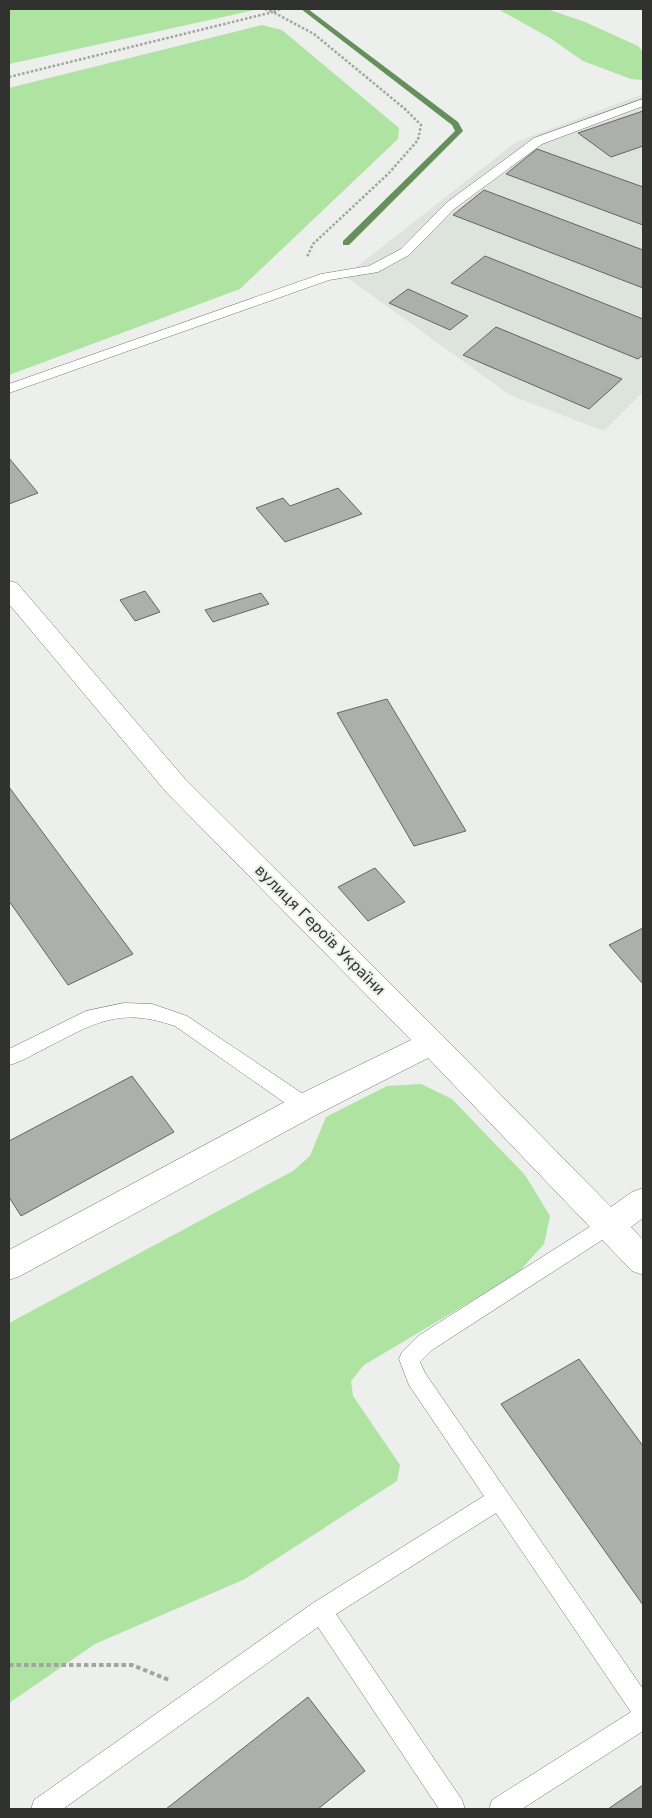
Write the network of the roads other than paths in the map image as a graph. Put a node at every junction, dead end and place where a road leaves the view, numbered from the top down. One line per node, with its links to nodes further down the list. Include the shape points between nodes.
1 (643, 102): 2 (lane, via 538,141 450,206 406,252 373,269 326,277)
2 (9, 389)
3 (9, 589): 4 (street, вулиця Героїв України, via 176,786)
4 (432, 1043): 6 (street); 8 (street, вулиця Героїв України)
5 (9, 1058): 6 (lane, via 92,1016 124,1010 152,1011 181,1021)
6 (305, 1106): 10 (street)
7 (643, 1200): 8 (street)
8 (609, 1225): 9 (street, вулиця Героїв України); 11 (lane, via 425,1344 409,1359 416,1378)
9 (643, 1261)
10 (9, 1266)
11 (498, 1499): 12 (lane); 13 (lane)
12 (321, 1610): 15 (lane); 16 (lane)
13 (643, 1709)
14 (643, 1718): 17 (lane)
15 (44, 1809)
16 (453, 1809)
17 (500, 1809)

